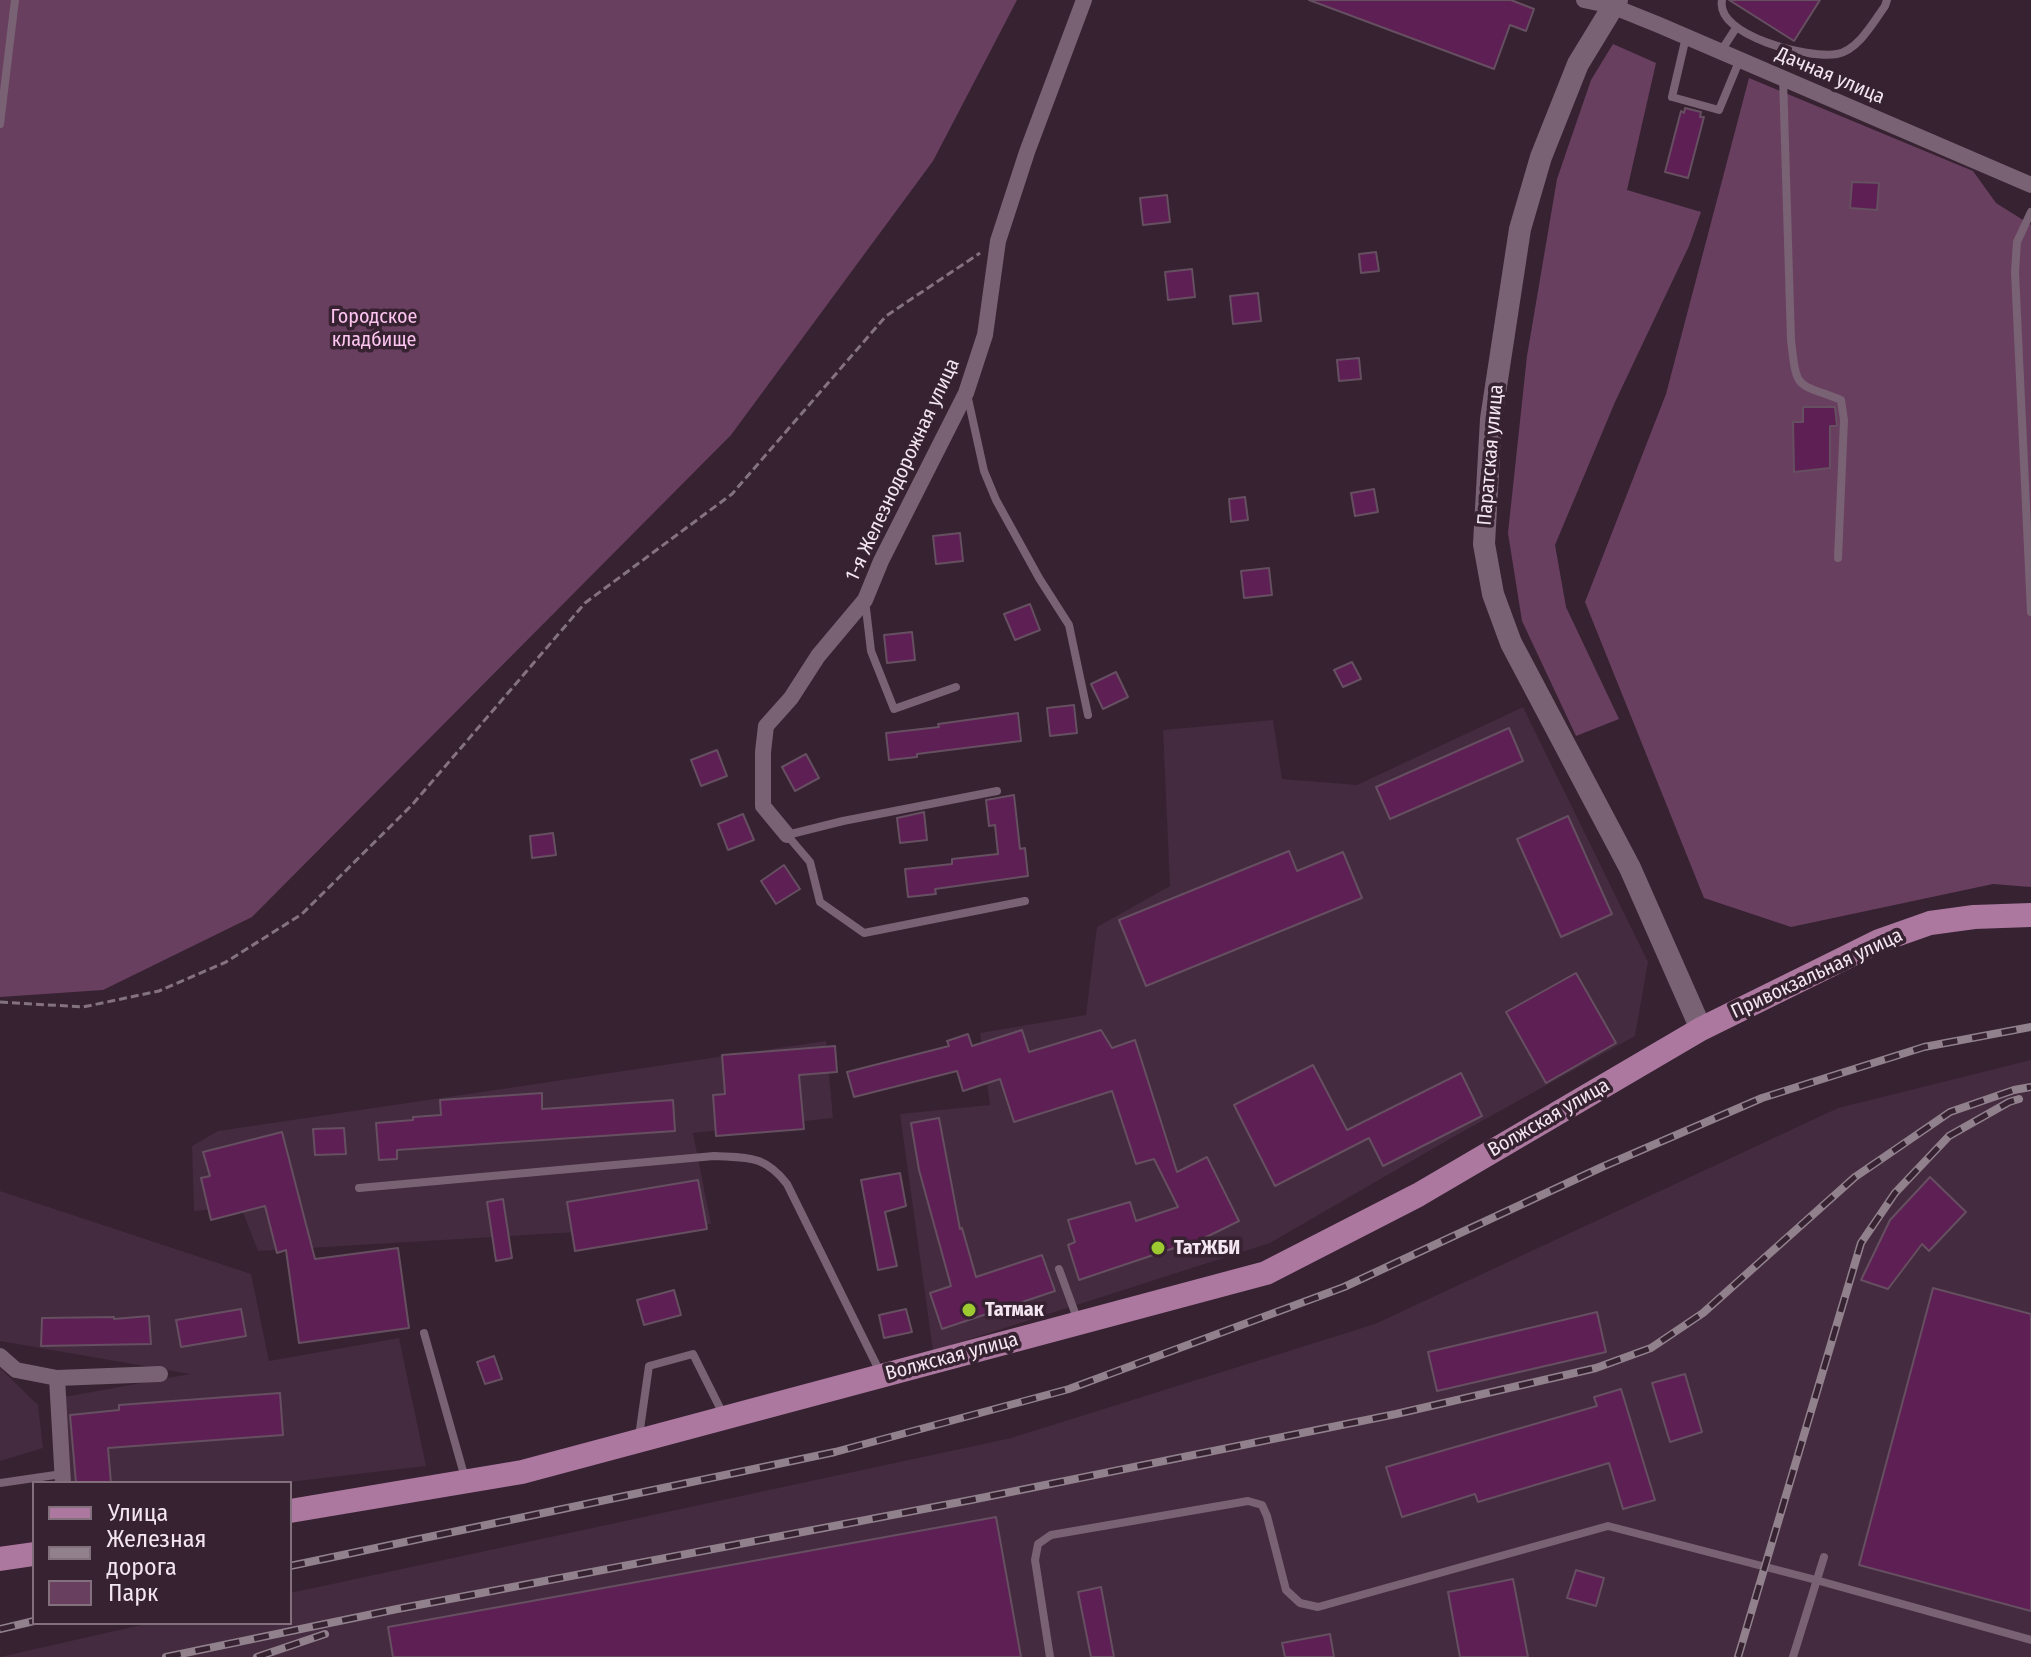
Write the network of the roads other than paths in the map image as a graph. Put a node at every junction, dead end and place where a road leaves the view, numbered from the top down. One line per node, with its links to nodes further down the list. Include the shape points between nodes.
1 (15, 0): 12 (lane)
2 (1084, 0): 15 (street, 1-я Железнодорожная улица, via 998,241 985,335)
3 (1584, 0): 6 (street)
4 (1722, 0): 7 (lane, via 1725,19)
5 (1887, 0): 7 (lane, via 1856,44 1839,54 1781,48)
6 (1614, 3): 8 (street, Дачная улица); 25 (main road, Паратская улица, via 1559,108 1520,229 1491,419 1484,544 1493,594 1511,643 1630,868)
7 (1736, 28): 9 (lane)
8 (1686, 36): 9 (street, Дачная улица); 10 (lane, via 1672,97 1719,110)
9 (1721, 51): 10 (street, Дачная улица)
10 (1740, 59): 11 (street, Дачная улица)
11 (1783, 78): 13 (street, Дачная улица); 16 (lane, via 1791,340 1799,384 1842,403)
12 (0, 124)
13 (2031, 185)
14 (2031, 212): 18 (lane, via 2017,242 2015,272)
15 (966, 393): 17 (street, 1-я Железнодорожная улица); 20 (lane, via 996,500 1069,625)
16 (1838, 558)
17 (865, 600): 19 (lane, via 871,651 894,709); 22 (street, 1-я Железнодорожная улица, via 766,726 763,806)
18 (2031, 612)
19 (956, 687)
20 (1088, 715)
21 (997, 791): 22 (lane)
22 (787, 835): 23 (lane, via 810,862 820,902 864,933)
23 (1025, 901)
24 (2031, 915): 25 (main road, Привокзальная улица, via 1930,923 1879,941)
25 (1701, 1029): 28 (main road, Волжская улица, via 1418,1195 1266,1273)
26 (359, 1188): 32 (lane, via 714,1156 772,1166 787,1184)
27 (1059, 1269): 28 (lane)
28 (1079, 1323): 32 (main road, Волжская улица)
29 (424, 1333): 37 (lane)
30 (0, 1356): 33 (street, via 16,1370)
31 (160, 1374): 33 (street)
32 (882, 1376): 34 (main road, Волжская улица)
33 (57, 1378): 36 (street)
34 (725, 1418): 35 (main road, Волжская улица); 35 (lane, via 693,1354 649,1366)
35 (638, 1441): 37 (main road, Волжская улица)
36 (63, 1479): 38 (lane)
37 (466, 1482): 39 (main road, Волжская улица)
38 (0, 1483)
39 (292, 1511)
40 (32, 1554): 42 (main road)
41 (1824, 1557): 43 (lane)
42 (0, 1559)
43 (1816, 1580): 44 (lane); 45 (lane, via 1608,1526 1318,1607 1300,1603 1286,1590 1267,1516 1262,1505 1248,1501 1051,1535 1038,1544 1035,1560); 46 (lane)
44 (2031, 1640)
45 (1050, 1657)
46 (1793, 1657)

